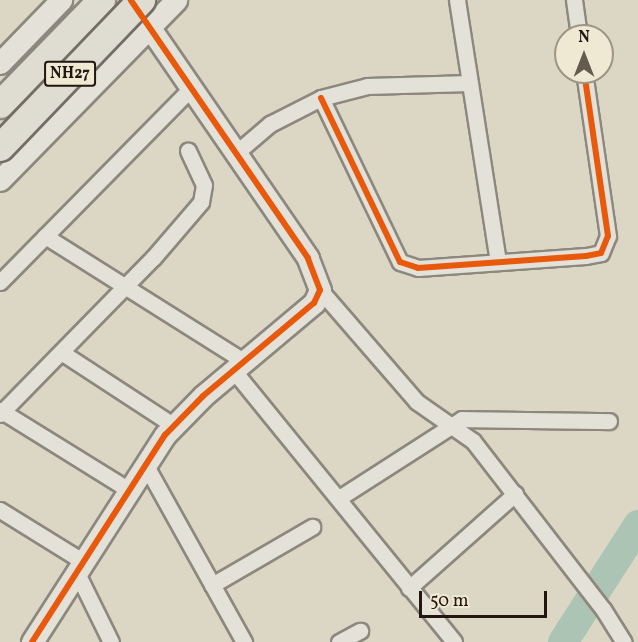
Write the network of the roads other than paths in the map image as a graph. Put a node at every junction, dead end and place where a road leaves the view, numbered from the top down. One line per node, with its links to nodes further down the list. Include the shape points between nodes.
1 (61, 0): 10 (street)
2 (101, 0): 15 (highway, NH27)
3 (131, 0): 9 (street)
4 (141, 0): 16 (highway, NH27, bridge)
5 (176, 0): 9 (street)
6 (458, 0): 11 (street)
7 (574, 0): 8 (street)
8 (577, 24)
9 (149, 27): 13 (street); 19 (street)
10 (0, 63)
11 (470, 83): 14 (street, via 367,86); 21 (street)
12 (586, 84): 21 (street, via 607,247 601,253 586,256)
13 (191, 88): 18 (street); 20 (street)
14 (321, 98): 18 (street, via 270,124); 21 (street, via 400,262 418,268)
15 (0, 104)
16 (0, 147)
17 (188, 151): 23 (street, via 202,179 204,198)
18 (236, 153): 24 (street, via 308,258)
19 (0, 180)
20 (45, 236): 22 (street); 23 (street)
21 (498, 262)
22 (0, 282)
23 (124, 288): 25 (street); 26 (street)
24 (321, 290): 26 (street, via 314,303); 29 (street, via 417,402)
25 (61, 352): 27 (street); 30 (street)
26 (240, 366): 30 (street); 34 (street)
27 (1, 412): 32 (street)
28 (609, 421): 29 (street, via 473,417)
29 (450, 424): 33 (street, via 473,441); 34 (street)
30 (173, 425): 31 (street)
31 (144, 464): 32 (street); 38 (street)
32 (129, 490): 37 (street)
33 (515, 494): 39 (street); 46 (street)
34 (339, 498): 39 (street)
35 (0, 510): 37 (street)
36 (312, 527): 38 (street)
37 (81, 567): 41 (street); 42 (street)
38 (212, 585): 43 (street)
39 (409, 588): 45 (street)
40 (360, 630): 44 (street)
41 (32, 642)
42 (111, 642)
43 (244, 642)
44 (339, 642)
45 (454, 642)
46 (624, 642)

